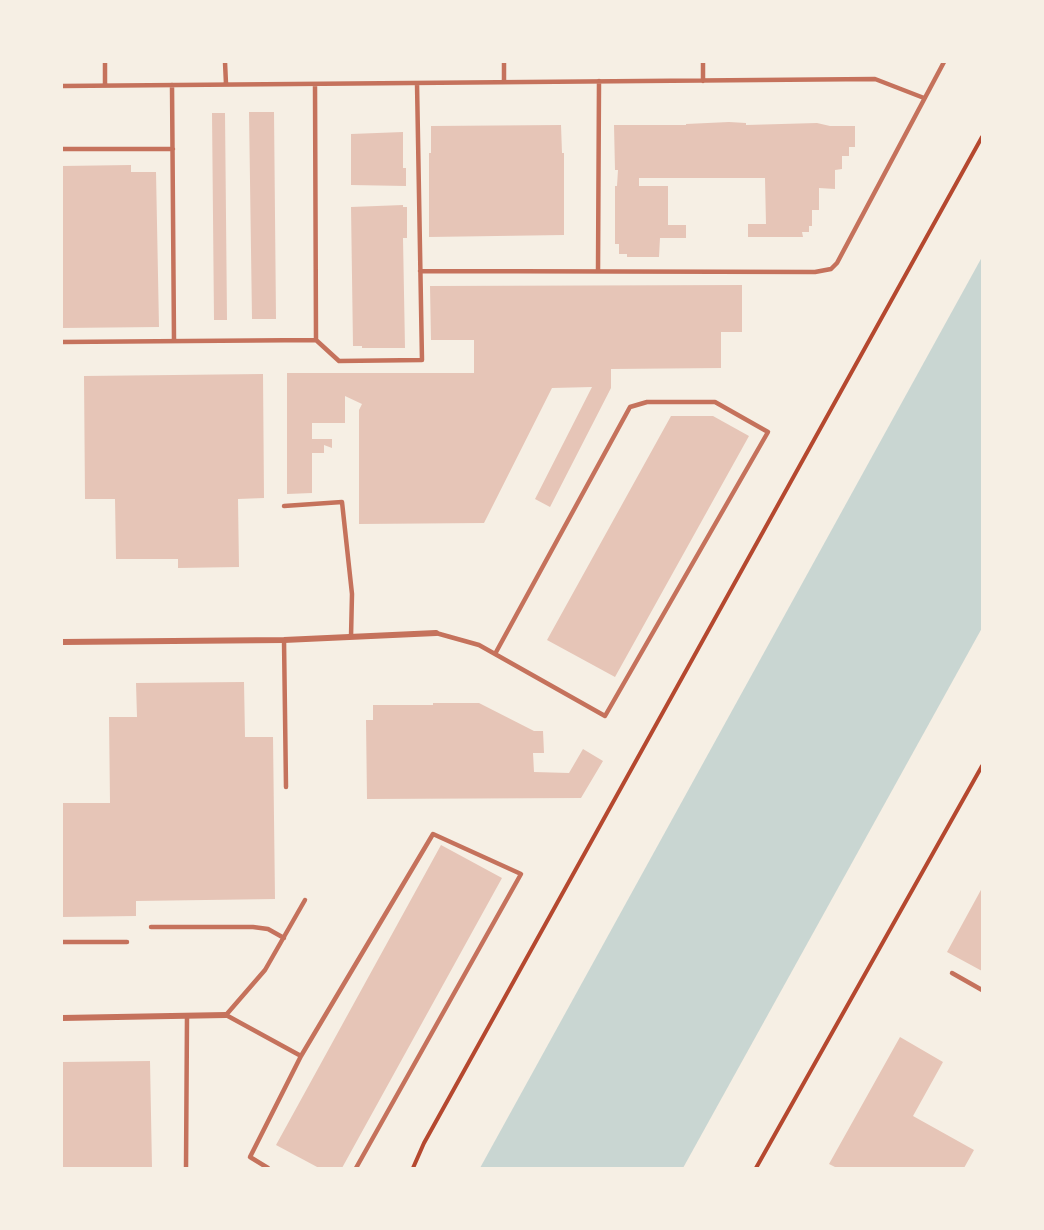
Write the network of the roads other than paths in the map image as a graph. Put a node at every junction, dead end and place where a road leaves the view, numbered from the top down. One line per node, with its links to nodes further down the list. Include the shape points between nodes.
1 (105, 62): 14 (lane)
2 (225, 62): 10 (lane)
3 (504, 62): 8 (lane)
4 (703, 62): 7 (lane)
5 (944, 62): 15 (lane)
6 (599, 81): 7 (lane); 8 (lane); 19 (lane)
7 (703, 81): 15 (lane, via 875,79)
8 (504, 82): 9 (lane)
9 (417, 83): 11 (lane); 18 (lane)
10 (226, 84): 11 (lane); 12 (lane)
11 (315, 84): 20 (lane)
12 (172, 85): 14 (lane); 17 (lane)
13 (62, 86): 14 (lane)
14 (105, 86)
15 (924, 98): 19 (lane, via 831,269)
16 (62, 149): 17 (lane)
17 (173, 149): 21 (lane)
18 (420, 271): 19 (lane); 20 (lane, via 422,360 339,361)
19 (598, 271)
20 (316, 340): 21 (lane)
21 (174, 341): 22 (lane)
22 (62, 342)
23 (284, 506): 25 (lane, via 342,502 352,594)
24 (436, 633): 25 (street); 28 (lane, via 479,645)
25 (351, 637): 26 (street)
26 (284, 640): 27 (street); 29 (lane)
27 (62, 642)
28 (495, 654): 28 (lane, via 605,716 768,432 715,402 647,402 630,407)
29 (286, 787)
30 (306, 900): 32 (lane)
31 (151, 927): 32 (lane, via 253,927 268,929)
32 (284, 938): 37 (lane, via 265,970)
33 (62, 942): 34 (lane)
34 (127, 942)
35 (952, 973): 36 (lane)
36 (982, 990)
37 (226, 1015): 38 (street); 40 (lane)
38 (187, 1016): 39 (street); 41 (lane)
39 (62, 1018)
40 (301, 1056): 42 (lane, via 250,1157); 43 (lane, via 433,834 521,874)
41 (186, 1168)
42 (268, 1168)
43 (356, 1168)

